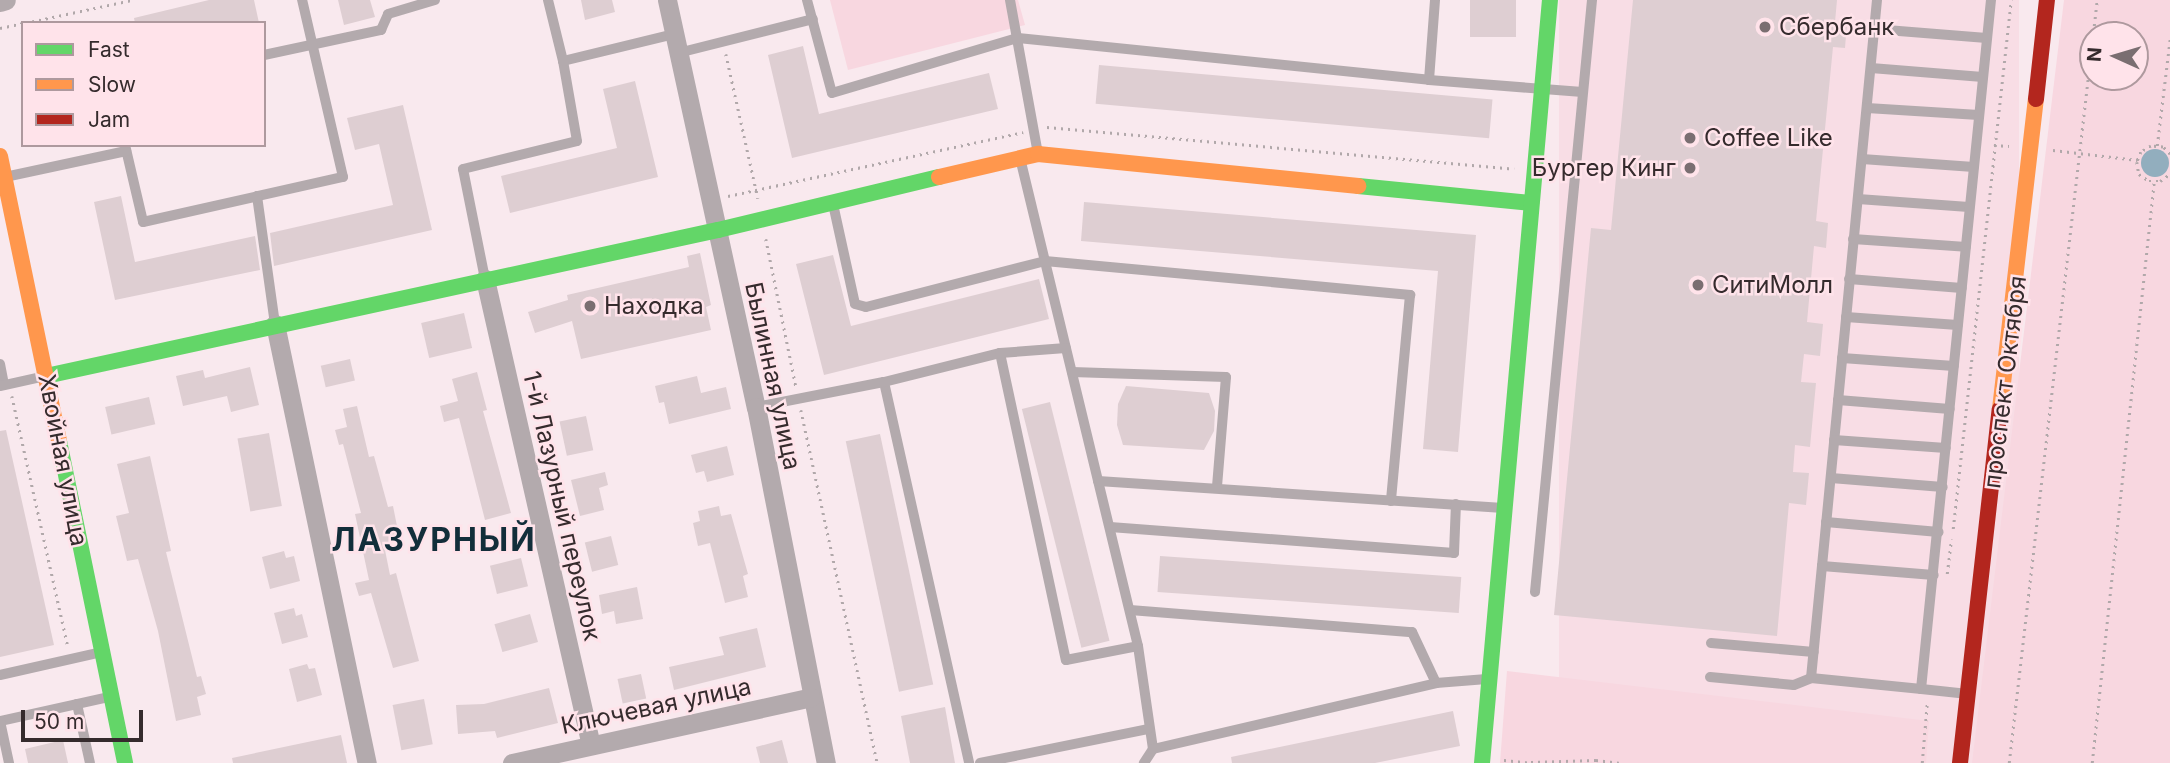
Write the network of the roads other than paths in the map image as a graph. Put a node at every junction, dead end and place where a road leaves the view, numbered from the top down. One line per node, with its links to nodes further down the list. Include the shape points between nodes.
1 (6, 0): 14 (street)
2 (302, 0): 20 (lane)
3 (435, 0): 20 (lane, via 388,14 382,30)
4 (548, 0): 23 (lane)
5 (667, 0): 17 (street, Былинная улица)
6 (807, 0): 15 (lane)
7 (1010, 0): 18 (lane)
8 (1435, 0): 26 (lane)
9 (1550, 0): 27 (street)
10 (1592, 0): 28 (lane)
11 (1877, 0): 16 (lane)
12 (1991, 0): 19 (lane)
13 (2047, 0): 91 (street, проспект Октября)
14 (0, 2)
15 (813, 19): 18 (lane, via 832,93); 21 (lane)
16 (1874, 29): 19 (lane); 24 (lane)
17 (674, 34): 21 (street, Былинная улица); 23 (lane)
18 (1018, 38): 26 (lane); 32 (lane)
19 (1987, 38): 25 (lane)
20 (312, 44): 22 (lane); 38 (lane, via 343,177)
21 (678, 53): 43 (street, Былинная улица)
22 (266, 55)
23 (563, 61): 47 (lane, via 577,141 463,169)
24 (1871, 68): 25 (lane); 29 (lane)
25 (1983, 78): 30 (lane)
26 (1429, 80): 27 (lane)
27 (1542, 88): 28 (lane); 41 (street)
28 (1583, 92): 79 (lane)
29 (1867, 108): 30 (lane); 35 (lane)
30 (1979, 115): 36 (lane)
31 (126, 148): 37 (lane); 38 (lane, via 143,222)
32 (1038, 154): 34 (street); 41 (street)
33 (0, 156): 37 (street, Хвойная улица)
34 (1020, 158): 40 (street); 46 (lane)
35 (1862, 159): 36 (lane); 39 (lane)
36 (1974, 167): 42 (lane)
37 (5, 177): 59 (street, Хвойная улица)
38 (257, 196): 51 (lane)
39 (1858, 199): 42 (lane); 44 (lane)
40 (833, 202): 43 (street); 46 (lane, via 855,304 866,307)
41 (1531, 203): 73 (street)
42 (1969, 207): 45 (lane)
43 (718, 230): 47 (street); 63 (street, Былинная улица)
44 (1853, 239): 45 (lane); 48 (lane)
45 (1966, 247): 49 (lane)
46 (1045, 261): 53 (lane); 71 (lane, via 1410,295)
47 (485, 279): 51 (street); 97 (street, 1-й Лазурный переулок)
48 (1850, 279): 49 (lane); 50 (lane)
49 (1962, 288): 52 (lane)
50 (1846, 317): 52 (lane); 55 (lane)
51 (275, 324): 59 (street); 103 (street)
52 (1958, 325): 57 (lane)
53 (1066, 348): 54 (lane); 58 (lane)
54 (1000, 352): 60 (lane); 82 (lane, via 1066,660)
55 (1842, 358): 57 (lane); 62 (lane)
56 (0, 364): 61 (lane)
57 (1954, 366): 64 (lane)
58 (1072, 372): 68 (lane); 69 (lane, via 1226,377)
59 (46, 376): 61 (lane); 83 (street, Хвойная улица)
60 (884, 382): 63 (lane); 106 (lane)
61 (4, 385)
62 (1838, 400): 64 (lane); 65 (lane)
63 (756, 407): 93 (street, Былинная улица)
64 (1950, 409): 66 (lane)
65 (1834, 440): 66 (lane); 67 (lane)
66 (1946, 448): 70 (lane)
67 (1831, 478): 70 (lane); 74 (lane)
68 (1098, 481): 69 (lane); 75 (lane)
69 (1217, 487): 71 (lane)
70 (1943, 487): 76 (lane)
71 (1391, 500): 72 (lane)
72 (1456, 504): 73 (lane); 75 (lane, via 1454,553)
73 (1505, 508): 88 (street)
74 (1826, 523): 76 (lane); 77 (lane)
75 (1110, 527): 80 (lane)
76 (1938, 532): 78 (lane)
77 (1822, 566): 78 (lane); 84 (lane)
78 (1934, 575): 90 (lane)
79 (1535, 592)
80 (1130, 610): 82 (lane); 89 (lane, via 1412,632)
81 (1711, 643): 84 (lane)
82 (1138, 646): 96 (lane)
83 (102, 652): 85 (lane); 92 (street, Хвойная улица)
84 (1814, 652): 87 (lane)
85 (0, 675)
86 (1710, 677): 87 (lane, via 1794,685)
87 (1811, 678): 90 (lane)
88 (1491, 679): 89 (lane); 99 (street)
89 (1436, 683): 98 (lane)
90 (1925, 690): 91 (lane)
91 (1968, 695): 109 (street, проспект Октября)
92 (111, 696): 94 (lane); 102 (street, Хвойная улица)
93 (811, 697): 97 (street, Ключевая улица); 105 (street, Былинная улица)
94 (77, 704): 95 (lane); 101 (lane)
95 (0, 721): 100 (lane)
96 (1148, 729): 98 (lane); 107 (lane)
97 (591, 744): 104 (street, Ключевая улица)
98 (1153, 748): 108 (lane)
99 (1482, 761)
100 (9, 763)
101 (90, 763)
102 (125, 763)
103 (367, 763)
104 (512, 763)
105 (826, 763)
106 (969, 763)
107 (980, 763)
108 (1144, 763)
109 (1960, 763)

